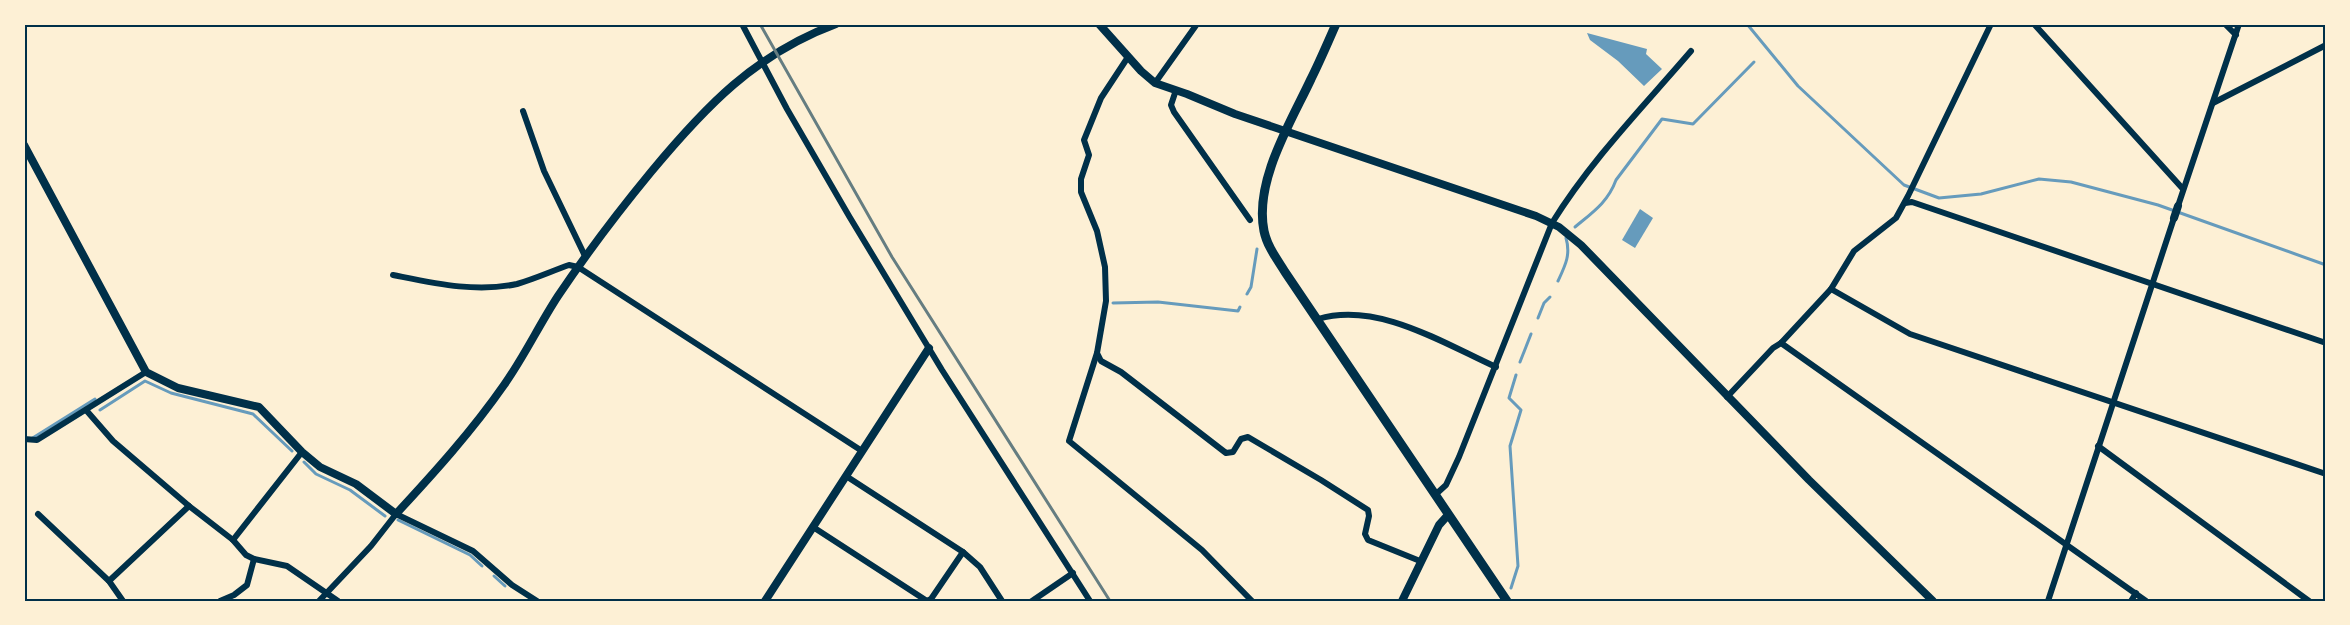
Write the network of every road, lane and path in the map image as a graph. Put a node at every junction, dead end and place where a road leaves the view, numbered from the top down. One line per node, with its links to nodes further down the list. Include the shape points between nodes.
1 (742, 24): 14 (street)
2 (836, 24): 14 (street)
3 (1099, 24): 13 (main road)
4 (1197, 24): 15 (street)
5 (1336, 24): 19 (highway)
6 (1991, 24): 22 (street)
7 (2034, 24): 21 (street)
8 (2225, 24): 10 (street)
9 (2239, 24): 10 (street)
10 (2236, 35): 17 (street)
11 (2326, 45): 17 (street)
12 (1691, 51): 26 (street, via 1603,152)
13 (1128, 57): 15 (main road); 36 (street, via 1101,98 1084,135 1089,155 1081,192 1097,231 1105,267 1106,301)
14 (764, 62): 27 (street, via 692,123); 35 (street, via 798,129)
15 (1155, 83): 16 (main road)
16 (1176, 90): 19 (main road); 25 (street, via 1171,105 1174,112)
17 (2213, 103): 21 (street)
18 (523, 111): 27 (street, via 544,171)
19 (1287, 131): 26 (main road); 32 (highway, via 1266,185 1263,218 1268,242)
20 (24, 145): 38 (street)
21 (2183, 189): 23 (street)
22 (1905, 203): 30 (street, via 1912,202); 31 (street, via 1890,224 1854,251)
23 (2178, 206): 24 (street)
24 (2174, 218): 30 (street)
25 (1250, 220)
26 (1552, 223): 37 (street); 39 (main road, via 1581,245)
27 (585, 256): 28 (street)
28 (578, 267): 29 (street, via 569,265 516,284 480,287 458,287); 44 (street); 51 (street, via 483,414)
29 (393, 275)
30 (2152, 284): 33 (street); 40 (street)
31 (1831, 289): 34 (street); 40 (street, via 1910,334)
32 (1318, 319): 37 (street, via 1339,314 1376,317); 48 (highway)
33 (2326, 343)
34 (1781, 344): 39 (street); 55 (street)
35 (929, 348): 44 (street); 59 (street)
36 (1097, 353): 58 (street, via 1101,361 1121,372 1224,452 1231,453 1243,438 1251,437 1366,508 1368,540); 72 (street, via 1069,441 1202,550)
37 (1496, 367): 48 (street, via 1452,474)
38 (146, 372): 41 (street); 45 (street, via 178,388 259,407)
39 (1727, 397): 75 (main road)
40 (2112, 402): 43 (street); 46 (street)
41 (86, 410): 42 (street, via 38,440); 49 (street, via 113,441)
42 (24, 439)
43 (2098, 446): 55 (street); 79 (street)
44 (862, 451): 47 (street)
45 (302, 452): 51 (street, via 320,467 356,484); 54 (street)
46 (2326, 474)
47 (846, 476): 53 (street); 56 (street)
48 (1435, 495): 52 (highway)
49 (189, 506): 54 (street); 60 (street)
50 (38, 514): 60 (street)
51 (396, 514): 61 (street); 67 (street, via 473,551)
52 (1448, 514): 58 (main road); 74 (highway)
53 (813, 527): 56 (street, via 927,601); 68 (street)
54 (233, 540): 57 (street)
55 (2066, 543): 62 (street); 76 (street)
56 (963, 552): 69 (street, via 980,567)
57 (254, 560): 61 (street, via 286,567); 64 (street, via 247,585)
58 (1420, 561): 73 (main road)
59 (1073, 573): 70 (street); 71 (street)
60 (109, 581): 63 (street)
61 (327, 593): 65 (street); 66 (street)
62 (2136, 593): 77 (street); 78 (street)
63 (123, 601)
64 (220, 601)
65 (319, 601)
66 (338, 601)
67 (537, 601)
68 (765, 601)
69 (1002, 601)
70 (1032, 601)
71 (1090, 601)
72 (1252, 601)
73 (1402, 601)
74 (1506, 601)
75 (1933, 601)
76 (2048, 601)
77 (2131, 601)
78 (2146, 601)
79 (2309, 601)

